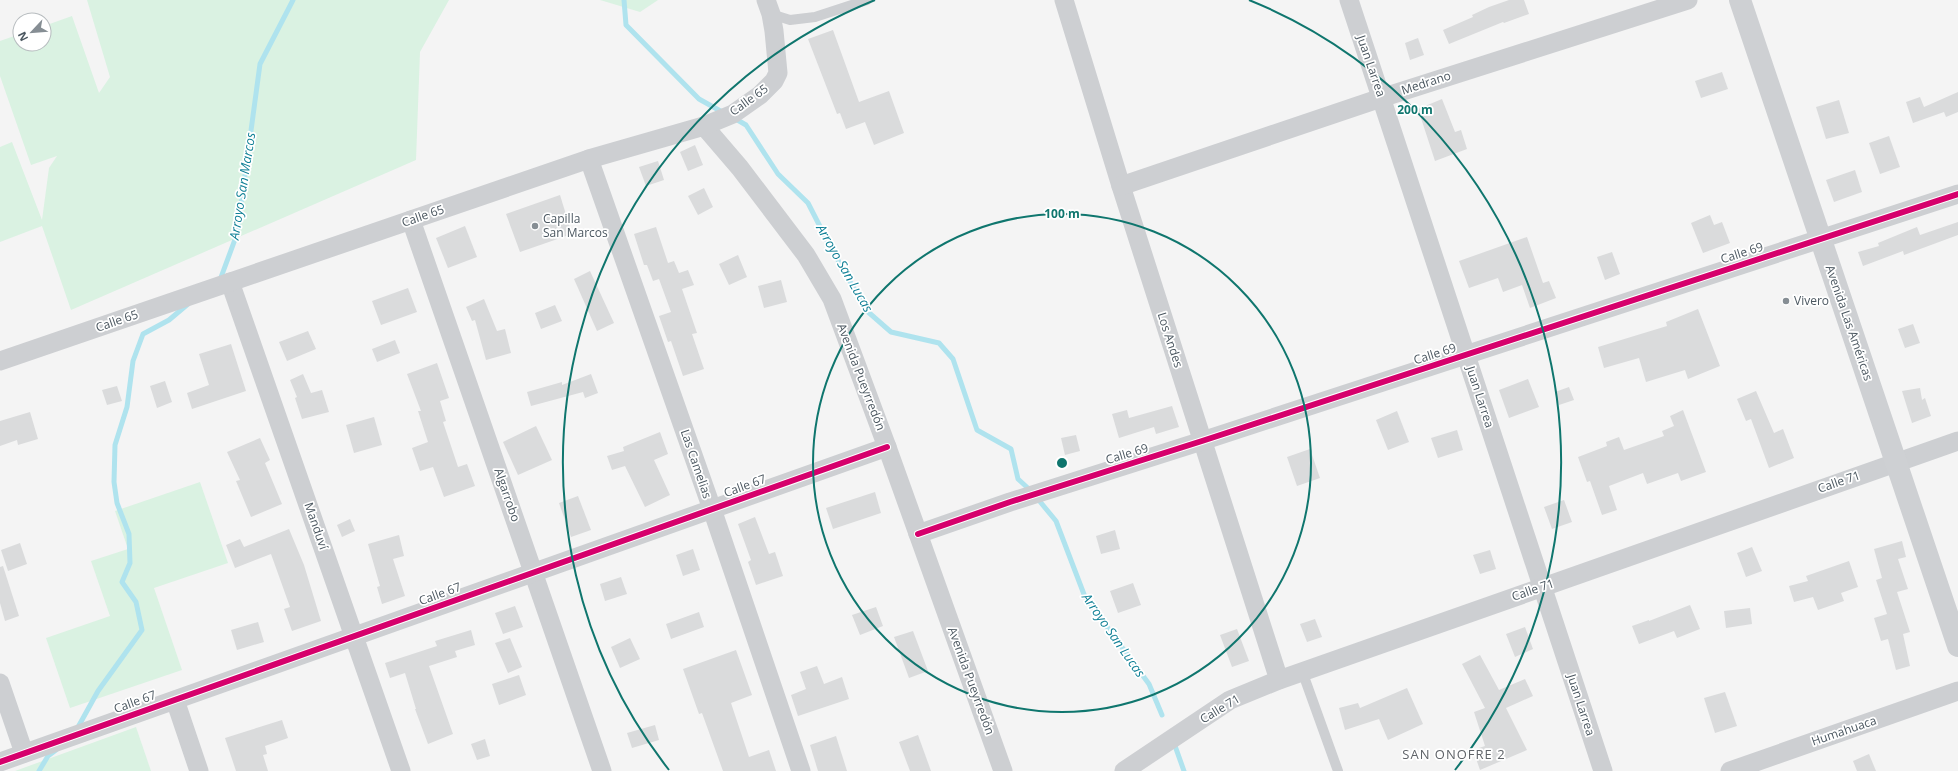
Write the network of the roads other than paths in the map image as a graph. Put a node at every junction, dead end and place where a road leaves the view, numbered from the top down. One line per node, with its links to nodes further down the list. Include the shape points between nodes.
1 (867, 0): 6 (lane, via 815,18 790,20)
2 (1064, 0): 10 (street, Los Andes)
3 (1348, 0): 7 (street, Juan Larrea)
4 (1688, 0): 7 (street, Medrano)
5 (1740, 0): 13 (main road, Avenida Las Américas)
6 (768, 7): 8 (street, Calle 65, via 778,73 774,81 760,95 732,114)
7 (1381, 98): 10 (street, Medrano); 15 (street, Juan Larrea)
8 (704, 126): 9 (street, Calle 65); 19 (street, Avenida Pueyrredón, via 740,168 806,255 832,299)
9 (588, 159): 12 (street, Calle 65); 21 (street, Las Camelias)
10 (1120, 186): 18 (street, Los Andes)
11 (1958, 194): 13 (street, Calle 69)
12 (411, 220): 14 (street, Calle 65); 23 (street, Algarrobo)
13 (1821, 239): 15 (street, Calle 69); 20 (main road, Avenida Las Américas)
14 (230, 282): 16 (street, Calle 65); 25 (street, Manduví)
15 (1466, 355): 18 (street, Calle 69); 24 (street, Juan Larrea)
16 (0, 361)
17 (1958, 441): 20 (street, Calle 71)
18 (1202, 442): 22 (street, Calle 69); 28 (street, Los Andes)
19 (887, 447): 21 (street, Calle 67); 22 (street, Avenida Pueyrredón)
20 (1896, 462): 24 (street, Calle 71); 26 (main road, Avenida Las Américas)
21 (712, 509): 23 (street, Calle 67); 37 (street, Las Camelias)
22 (918, 534): 38 (street, Avenida Pueyrredón)
23 (534, 572): 25 (street, Calle 67); 36 (street, Algarrobo)
24 (1542, 587): 27 (street, Calle 71); 41 (street, Juan Larrea)
25 (355, 636): 31 (street, Calle 67); 35 (street, Manduví)
26 (1958, 646)
27 (1302, 671): 28 (street, Calle 71); 40 (lane)
28 (1279, 680): 39 (street, Calle 71, via 1230,700)
29 (0, 683): 32 (street)
30 (1958, 691): 42 (street, Humahuaca)
31 (176, 700): 32 (street, Calle 67); 34 (street)
32 (24, 753): 33 (street, Calle 67)
33 (0, 762)
34 (199, 771)
35 (401, 771)
36 (602, 771)
37 (801, 771)
38 (1003, 771)
39 (1124, 771)
40 (1338, 771)
41 (1603, 771)
42 (1730, 771)

